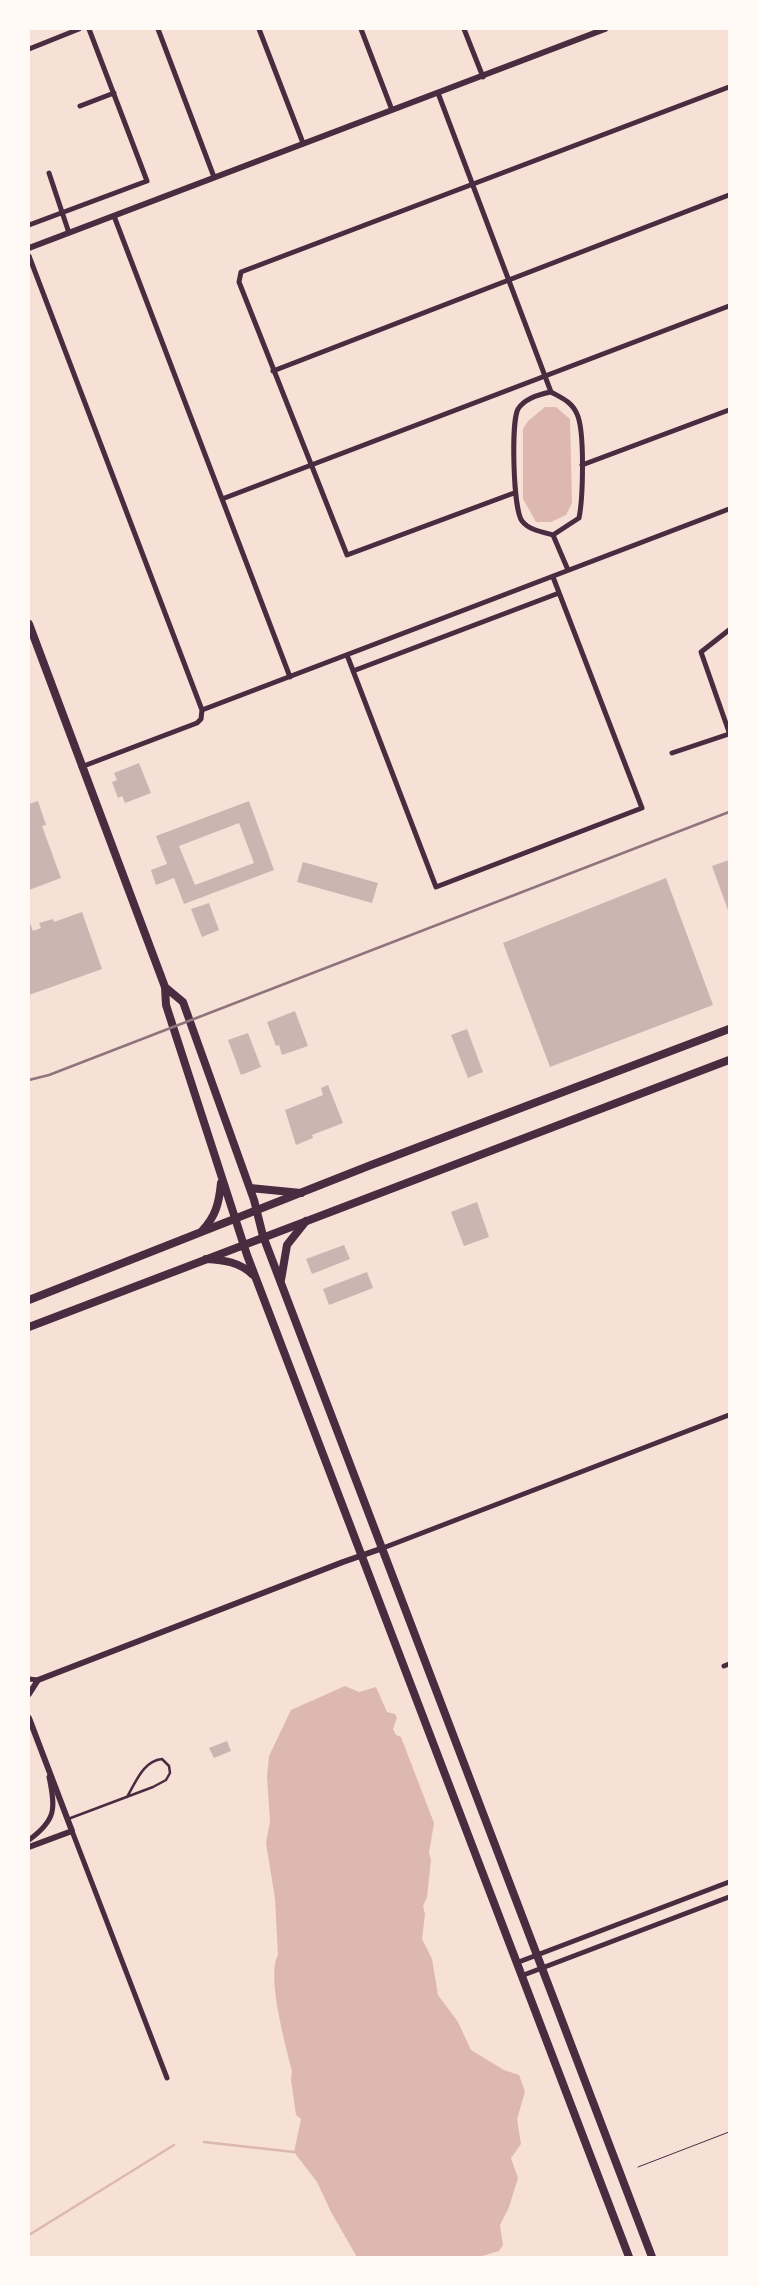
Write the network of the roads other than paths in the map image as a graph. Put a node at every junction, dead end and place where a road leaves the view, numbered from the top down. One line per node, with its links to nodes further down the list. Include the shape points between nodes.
1 (79, 29): 8 (street)
2 (89, 29): 11 (street)
3 (158, 29): 17 (street)
4 (259, 29): 15 (street)
5 (361, 29): 14 (street)
6 (464, 29): 9 (street)
7 (605, 29): 9 (street)
8 (29, 49)
9 (483, 76): 12 (street)
10 (729, 87): 18 (street)
11 (114, 93): 13 (street); 20 (street, via 147,181)
12 (438, 93): 14 (street); 18 (street)
13 (80, 106)
14 (392, 110): 15 (street)
15 (303, 143): 17 (street)
16 (49, 173): 20 (street)
17 (214, 177): 21 (street)
18 (473, 184): 26 (street); 28 (street, via 241,272 240,282)
19 (729, 195): 26 (street)
20 (61, 212): 22 (street); 23 (street)
21 (114, 216): 23 (street); 35 (street)
22 (29, 225)
23 (69, 233): 24 (street)
24 (29, 248)
25 (29, 256): 46 (street)
26 (510, 279): 28 (street); 29 (street)
27 (729, 306): 29 (street)
28 (273, 371): 33 (street)
29 (546, 376): 30 (street); 33 (street)
30 (552, 392): 32 (street, via 569,401 578,415); 34 (street, via 536,395 518,410 514,429)
31 (729, 410): 32 (street)
32 (582, 465): 37 (street, via 582,501 578,518)
33 (311, 466): 34 (street, via 347,555); 35 (street)
34 (514, 493): 37 (street, via 522,520 535,530)
35 (222, 499): 45 (street)
36 (729, 509): 38 (street)
37 (553, 535): 38 (street)
38 (568, 570): 39 (street)
39 (553, 577): 40 (street); 43 (street)
40 (559, 593): 44 (street); 44 (street, via 642,808 436,887)
41 (29, 624): 49 (main road)
42 (729, 630): 47 (street, via 701,652)
43 (347, 655): 44 (street); 45 (street)
44 (353, 672)
45 (290, 677): 46 (street)
46 (202, 710): 49 (street, via 197,723)
47 (729, 733): 48 (street)
48 (672, 753)
49 (81, 767): 50 (main road)
50 (166, 987): 53 (main road, via 166,1005); 54 (main road, via 183,1002)
51 (729, 1029): 55 (main road)
52 (729, 1060): 58 (main road)
53 (222, 1178): 57 (main road); 59 (main road, via 219,1205)
54 (250, 1188): 55 (main road); 56 (main road)
55 (301, 1193): 56 (main road)
56 (257, 1210): 57 (main road); 60 (main road)
57 (236, 1219): 59 (main road); 61 (main road)
58 (307, 1220): 60 (main road); 64 (main road, via 288,1245)
59 (202, 1232): 65 (main road)
60 (263, 1236): 61 (main road); 64 (main road)
61 (243, 1244): 62 (main road); 63 (main road)
62 (204, 1259): 63 (main road, via 237,1264); 66 (main road)
63 (258, 1280): 69 (main road)
64 (281, 1282): 68 (main road)
65 (29, 1300)
66 (29, 1327)
67 (729, 1415): 68 (street)
68 (382, 1548): 69 (street); 82 (main road)
69 (360, 1556): 71 (street); 83 (main road)
70 (29, 1679): 71 (street)
71 (38, 1680): 72 (street)
72 (29, 1694)
73 (29, 1718): 74 (street)
74 (46, 1764): 76 (street); 78 (street, via 54,1800 53,1812 43,1829)
75 (127, 1797): 75 (lane, via 148,1764 162,1759 169,1766 170,1774 166,1780); 76 (lane)
76 (67, 1819): 77 (street)
77 (72, 1830): 79 (street); 86 (street)
78 (29, 1840)
79 (29, 1847)
80 (729, 1882): 82 (street)
81 (729, 1897): 84 (street)
82 (537, 1956): 83 (street); 84 (main road)
83 (516, 1963): 85 (main road)
84 (542, 1968): 85 (street); 88 (main road)
85 (521, 1976): 87 (main road)
86 (167, 2078)
87 (629, 2257)
88 (652, 2257)

